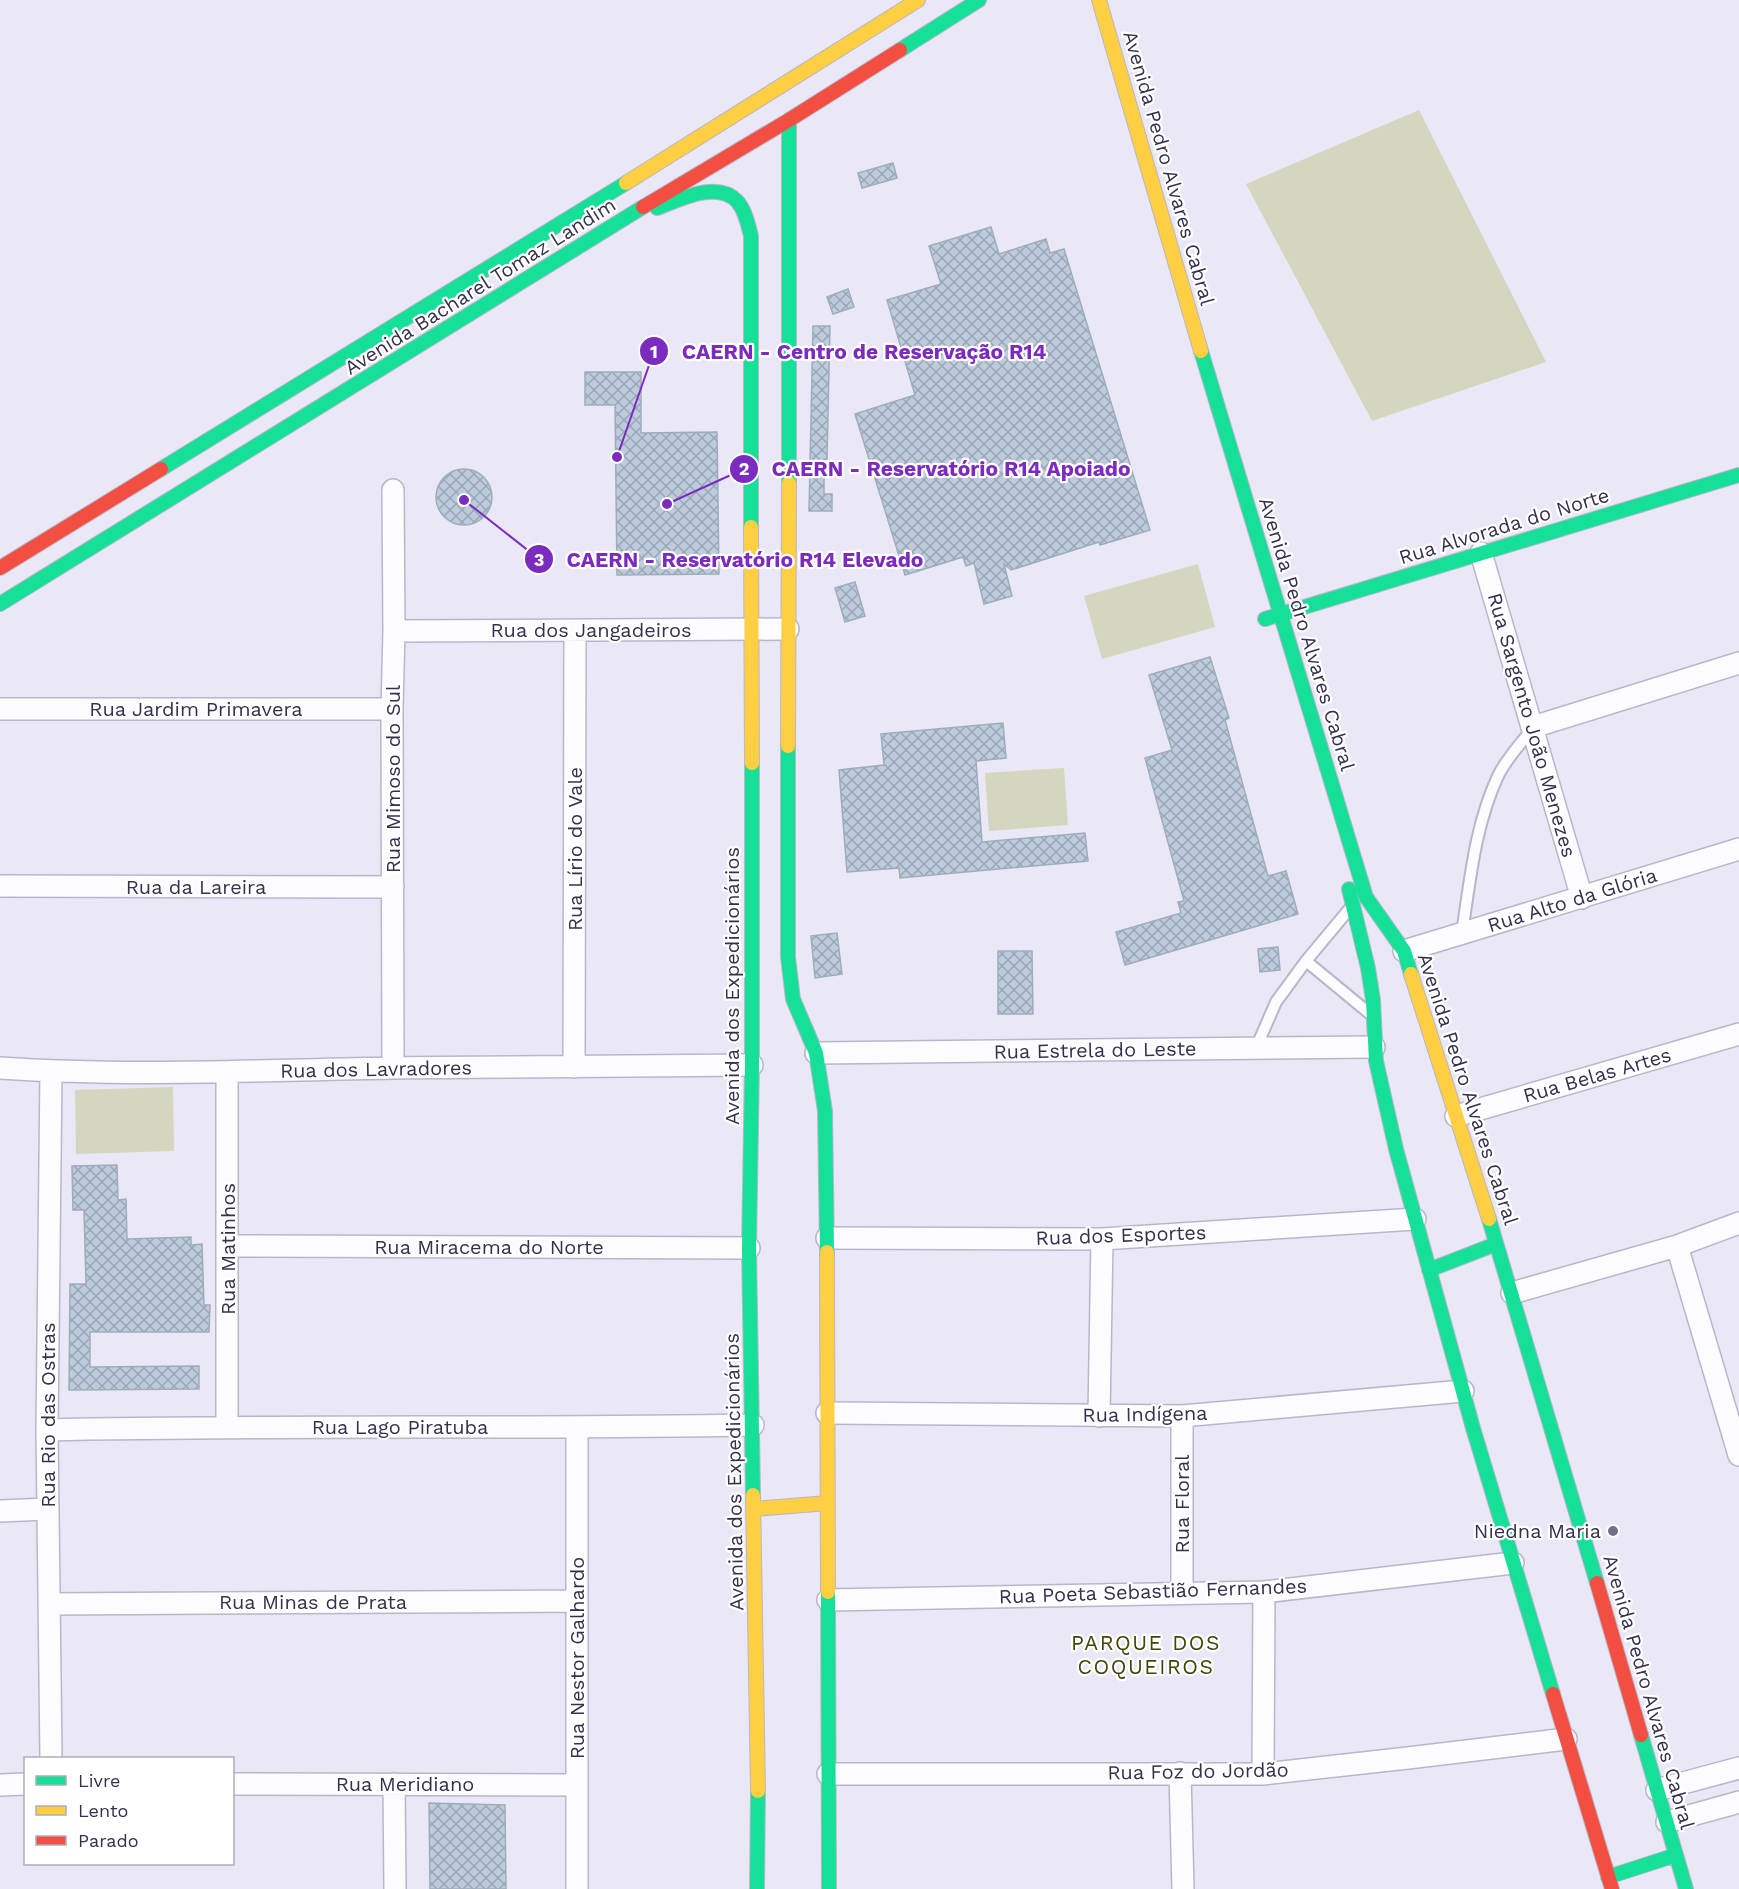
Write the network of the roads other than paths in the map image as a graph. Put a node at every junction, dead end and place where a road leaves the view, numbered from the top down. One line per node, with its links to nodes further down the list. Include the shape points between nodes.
1 (918, 0): 13 (main road, Avenida Bacharel Tomaz Landim)
2 (979, 0): 4 (main road, Avenida Bacharel Tomaz Landim)
3 (1099, 0): 15 (main road, Avenida Pedro Alvares Cabral)
4 (789, 120): 5 (main road, Avenida Bacharel Tomaz Landim); 7 (main road)
5 (629, 216): 8 (main road, Avenida dos Expedicionários, via 715,191 725,193 745,212 752,236); 14 (main road, Avenida Bacharel Tomaz Landim)
6 (1179, 323): 9 (main road, Avenida Pedro Alvares Cabral)
7 (778, 373): 8 (main road); 18 (main road)
8 (751, 374): 17 (main road, Avenida dos Expedicionários)
9 (1207, 420)
10 (1739, 475): 12 (main road, Rua Alvorada do Norte)
11 (393, 489): 19 (street, Rua Mimoso do Sul)
12 (1481, 553): 15 (main road, Rua Alvorada do Norte); 24 (street, Rua Sargento João Menezes)
13 (0, 568)
14 (0, 604)
15 (1280, 614): 16 (main road, Rua Alvorada do Norte); 30 (main road, Avenida Pedro Alvares Cabral)
16 (1265, 620)
17 (753, 629): 18 (street, Rua dos Jangadeiros); 20 (street, Rua dos Jangadeiros); 39 (main road, Avenida dos Expedicionários)
18 (788, 629): 38 (main road, via 789,979 800,1019)
19 (394, 631): 20 (street, Rua dos Jangadeiros); 23 (street, Rua Mimoso do Sul)
20 (575, 631): 40 (street, Rua Lírio do Vale)
21 (1739, 663): 24 (street)
22 (0, 709): 23 (street, Rua Jardim Primavera)
23 (392, 709): 28 (street, Rua Mimoso do Sul)
24 (1533, 727): 29 (street, Rua Sargento João Menezes); 31 (lane, via 1499,775 1482,815)
25 (1739, 849): 29 (street, Rua Alto da Glória)
26 (1346, 881): 30 (main road, Avenida Pedro Alvares Cabral)
27 (0, 886): 28 (street, Rua da Lareira)
28 (393, 887): 42 (street, Rua Mimoso do Sul)
29 (1582, 898): 31 (street, Rua Alto da Glória)
30 (1359, 900): 32 (main road, Avenida Pedro Alvares Cabral); 33 (lane); 34 (main road, Avenida Pedro Alvares Cabral)
31 (1462, 933): 32 (street, Rua Alto da Glória)
32 (1404, 951): 45 (main road, Avenida Pedro Alvares Cabral)
33 (1306, 961): 34 (lane); 37 (lane, via 1276,1002)
34 (1374, 1017): 36 (main road, Avenida Pedro Alvares Cabral)
35 (1739, 1034): 45 (street, Rua Belas Artes)
36 (1374, 1047): 37 (street, Rua Estrela do Leste); 46 (main road, Avenida Pedro Alvares Cabral)
37 (1256, 1048): 38 (street, Rua Estrela do Leste)
38 (816, 1053): 48 (main road, via 825,1111)
39 (752, 1065): 40 (street, Rua dos Lavradores); 53 (main road, Avenida dos Expedicionários)
40 (574, 1067): 42 (street, Rua dos Lavradores)
41 (0, 1068): 43 (street, Rua dos Lavradores)
42 (393, 1068): 44 (street, Rua dos Lavradores)
43 (51, 1071): 44 (street, Rua dos Lavradores); 64 (street, Rua Rio das Ostras)
44 (228, 1072): 51 (street, Rua Matinhos)
45 (1456, 1116): 50 (main road, Avenida Pedro Alvares Cabral)
46 (1415, 1220): 49 (street, Rua dos Esportes); 54 (main road, Avenida Pedro Alvares Cabral)
47 (1739, 1223): 52 (street)
48 (827, 1238): 49 (street, Rua dos Esportes); 57 (main road)
49 (1102, 1239): 59 (street)
50 (1496, 1244): 54 (main road); 55 (main road, Avenida Pedro Alvares Cabral)
51 (228, 1246): 53 (street, Rua Miracema do Norte); 62 (street, Rua Matinhos)
52 (1677, 1246): 55 (street); 58 (street)
53 (749, 1248): 61 (main road, Avenida dos Expedicionários)
54 (1429, 1270): 56 (main road, Avenida Pedro Alvares Cabral)
55 (1512, 1293): 87 (main road, Avenida Pedro Alvares Cabral)
56 (1463, 1391): 60 (street, Rua Indígena); 70 (main road, Avenida Pedro Alvares Cabral)
57 (827, 1413): 59 (street, Rua Indígena); 66 (main road)
58 (1733, 1414): 65 (street)
59 (1100, 1416): 60 (street, Rua Indígena)
60 (1182, 1416): 71 (street, Rua Floral)
61 (753, 1425): 63 (street, Rua Lago Piratuba); 68 (main road, Avenida dos Expedicionários)
62 (227, 1426): 63 (street, Rua Lago Piratuba); 64 (street, Rua Lago Piratuba)
63 (577, 1428): 74 (street, Rua Nestor Galhardo)
64 (47, 1430): 67 (street, Rua Rio das Ostras)
65 (1739, 1455)
66 (828, 1503): 68 (main road); 73 (main road)
67 (47, 1509): 69 (street); 75 (street, Rua Rio das Ostras)
68 (754, 1509): 94 (main road, Avenida dos Expedicionários)
69 (0, 1511)
70 (1513, 1563): 72 (street, Rua Poeta Sebastião Fernandes); 76 (main road, Avenida Pedro Alvares Cabral)
71 (1182, 1593): 72 (street, Rua Poeta Sebastião Fernandes); 73 (street, Rua Poeta Sebastião Fernandes)
72 (1264, 1593): 81 (street)
73 (828, 1600): 80 (main road)
74 (577, 1601): 75 (street, Rua Minas de Prata); 86 (street, Rua Nestor Galhardo)
75 (49, 1604): 77 (street, Rua Rio das Ostras)
76 (1566, 1739): 81 (street, Rua Foz do Jordão); 91 (main road, Avenida Pedro Alvares Cabral)
77 (51, 1757)
78 (1739, 1768): 87 (street)
79 (1180, 1773): 80 (street, Rua Foz do Jordão); 81 (street, Rua Foz do Jordão); 96 (street)
80 (828, 1774): 95 (main road)
81 (1263, 1774)
82 (24, 1784): 85 (street)
83 (234, 1784): 84 (street, Rua Meridiano)
84 (394, 1784): 86 (street, Rua Meridiano); 92 (street)
85 (0, 1785)
86 (577, 1785): 93 (street, Rua Nestor Galhardo)
87 (1657, 1790): 89 (main road, Avenida Pedro Alvares Cabral)
88 (1739, 1802): 89 (street)
89 (1667, 1822): 90 (main road, Avenida Pedro Alvares Cabral)
90 (1676, 1856): 91 (main road); 97 (main road, Avenida Pedro Alvares Cabral)
91 (1610, 1883)
92 (395, 1889)
93 (577, 1889)
94 (757, 1889)
95 (829, 1889)
96 (1183, 1889)
97 (1686, 1889)

